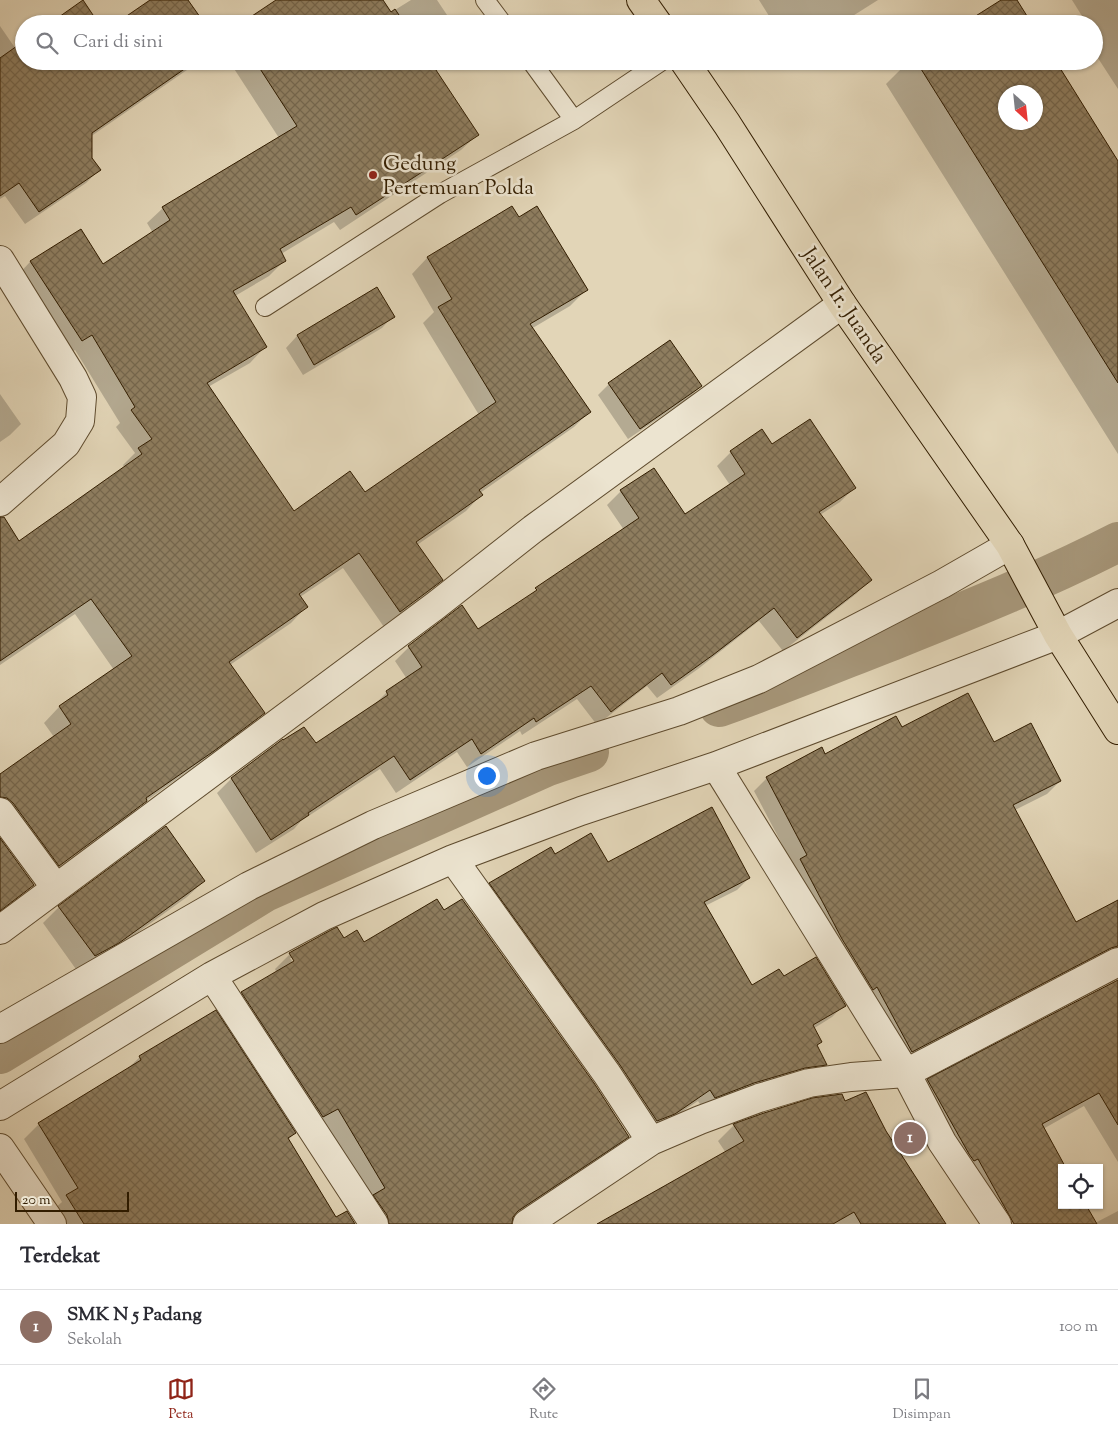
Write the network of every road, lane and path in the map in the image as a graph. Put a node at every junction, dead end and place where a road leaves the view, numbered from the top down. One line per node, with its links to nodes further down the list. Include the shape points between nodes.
1 (486, 0): 3 (lane)
2 (641, 0): 4 (main road)
3 (497, 15)
4 (652, 15)
5 (537, 70): 8 (lane)
6 (649, 70): 8 (lane)
7 (690, 70): 10 (main road, Jalan Ir. Juanda)
8 (574, 120): 11 (lane, via 440,194)
9 (0, 260): 12 (street, via 82,397 80,421 66,444)
10 (842, 304): 13 (main road, Jalan Ir. Juanda); 20 (street, via 533,529 435,606)
11 (265, 307)
12 (0, 502)
13 (1016, 556): 15 (main road, Jalan Ir. Juanda); 24 (street, via 942,584 759,679 679,711 536,756 364,830 249,886)
14 (1118, 603): 15 (street)
15 (1053, 625): 16 (main road, Jalan Ir. Juanda); 17 (street)
16 (1118, 730)
17 (716, 766): 19 (street); 25 (street)
18 (0, 812): 20 (street)
19 (453, 860): 23 (street, via 324,916); 27 (street)
20 (56, 888): 21 (street)
21 (0, 930)
22 (1118, 962): 25 (street)
23 (212, 976): 26 (street); 30 (street)
24 (0, 1029)
25 (906, 1073): 27 (street, via 810,1083 759,1098); 32 (street, via 942,1142)
26 (0, 1106)
27 (652, 1141): 31 (street)
28 (0, 1148): 29 (street)
29 (52, 1224)
30 (374, 1224)
31 (527, 1224)
32 (997, 1224)

